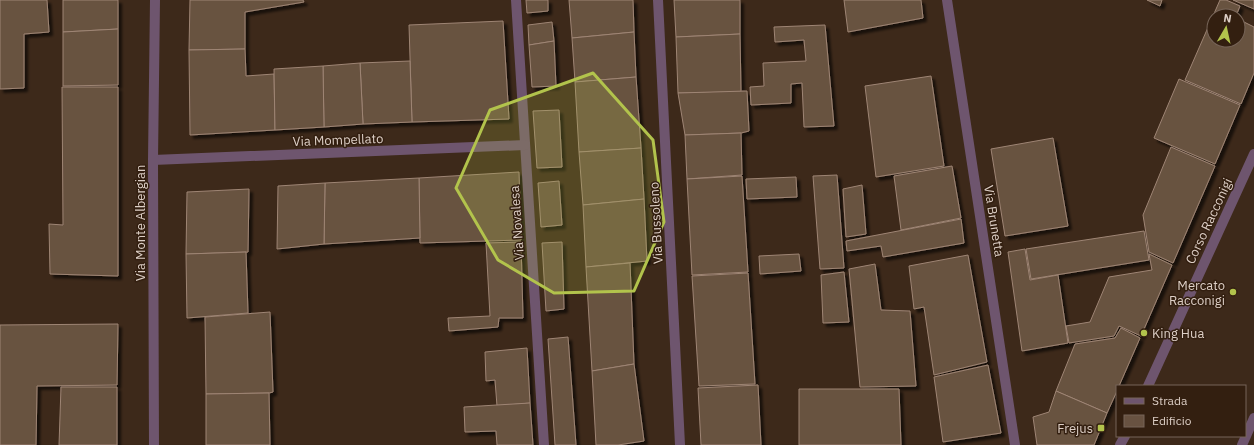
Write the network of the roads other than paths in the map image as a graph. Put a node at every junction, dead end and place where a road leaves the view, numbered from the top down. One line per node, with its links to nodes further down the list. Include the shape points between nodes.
1 (155, 0): 7 (street, Via Monte Albergian)
2 (516, 0): 5 (street, Via Novalesa)
3 (658, 0): 13 (street, Via Bussoleno)
4 (947, 0): 14 (street, Via Brunetta)
5 (526, 145): 7 (street, Via Mompellato); 12 (street, Via Novalesa)
6 (1254, 154): 8 (street, Corso Racconigi)
7 (152, 160): 11 (street, Via Monte Albergian)
8 (1148, 385)
9 (1254, 418): 10 (street)
10 (1246, 436)
11 (154, 445)
12 (544, 445)
13 (680, 445)
14 (1015, 445)

